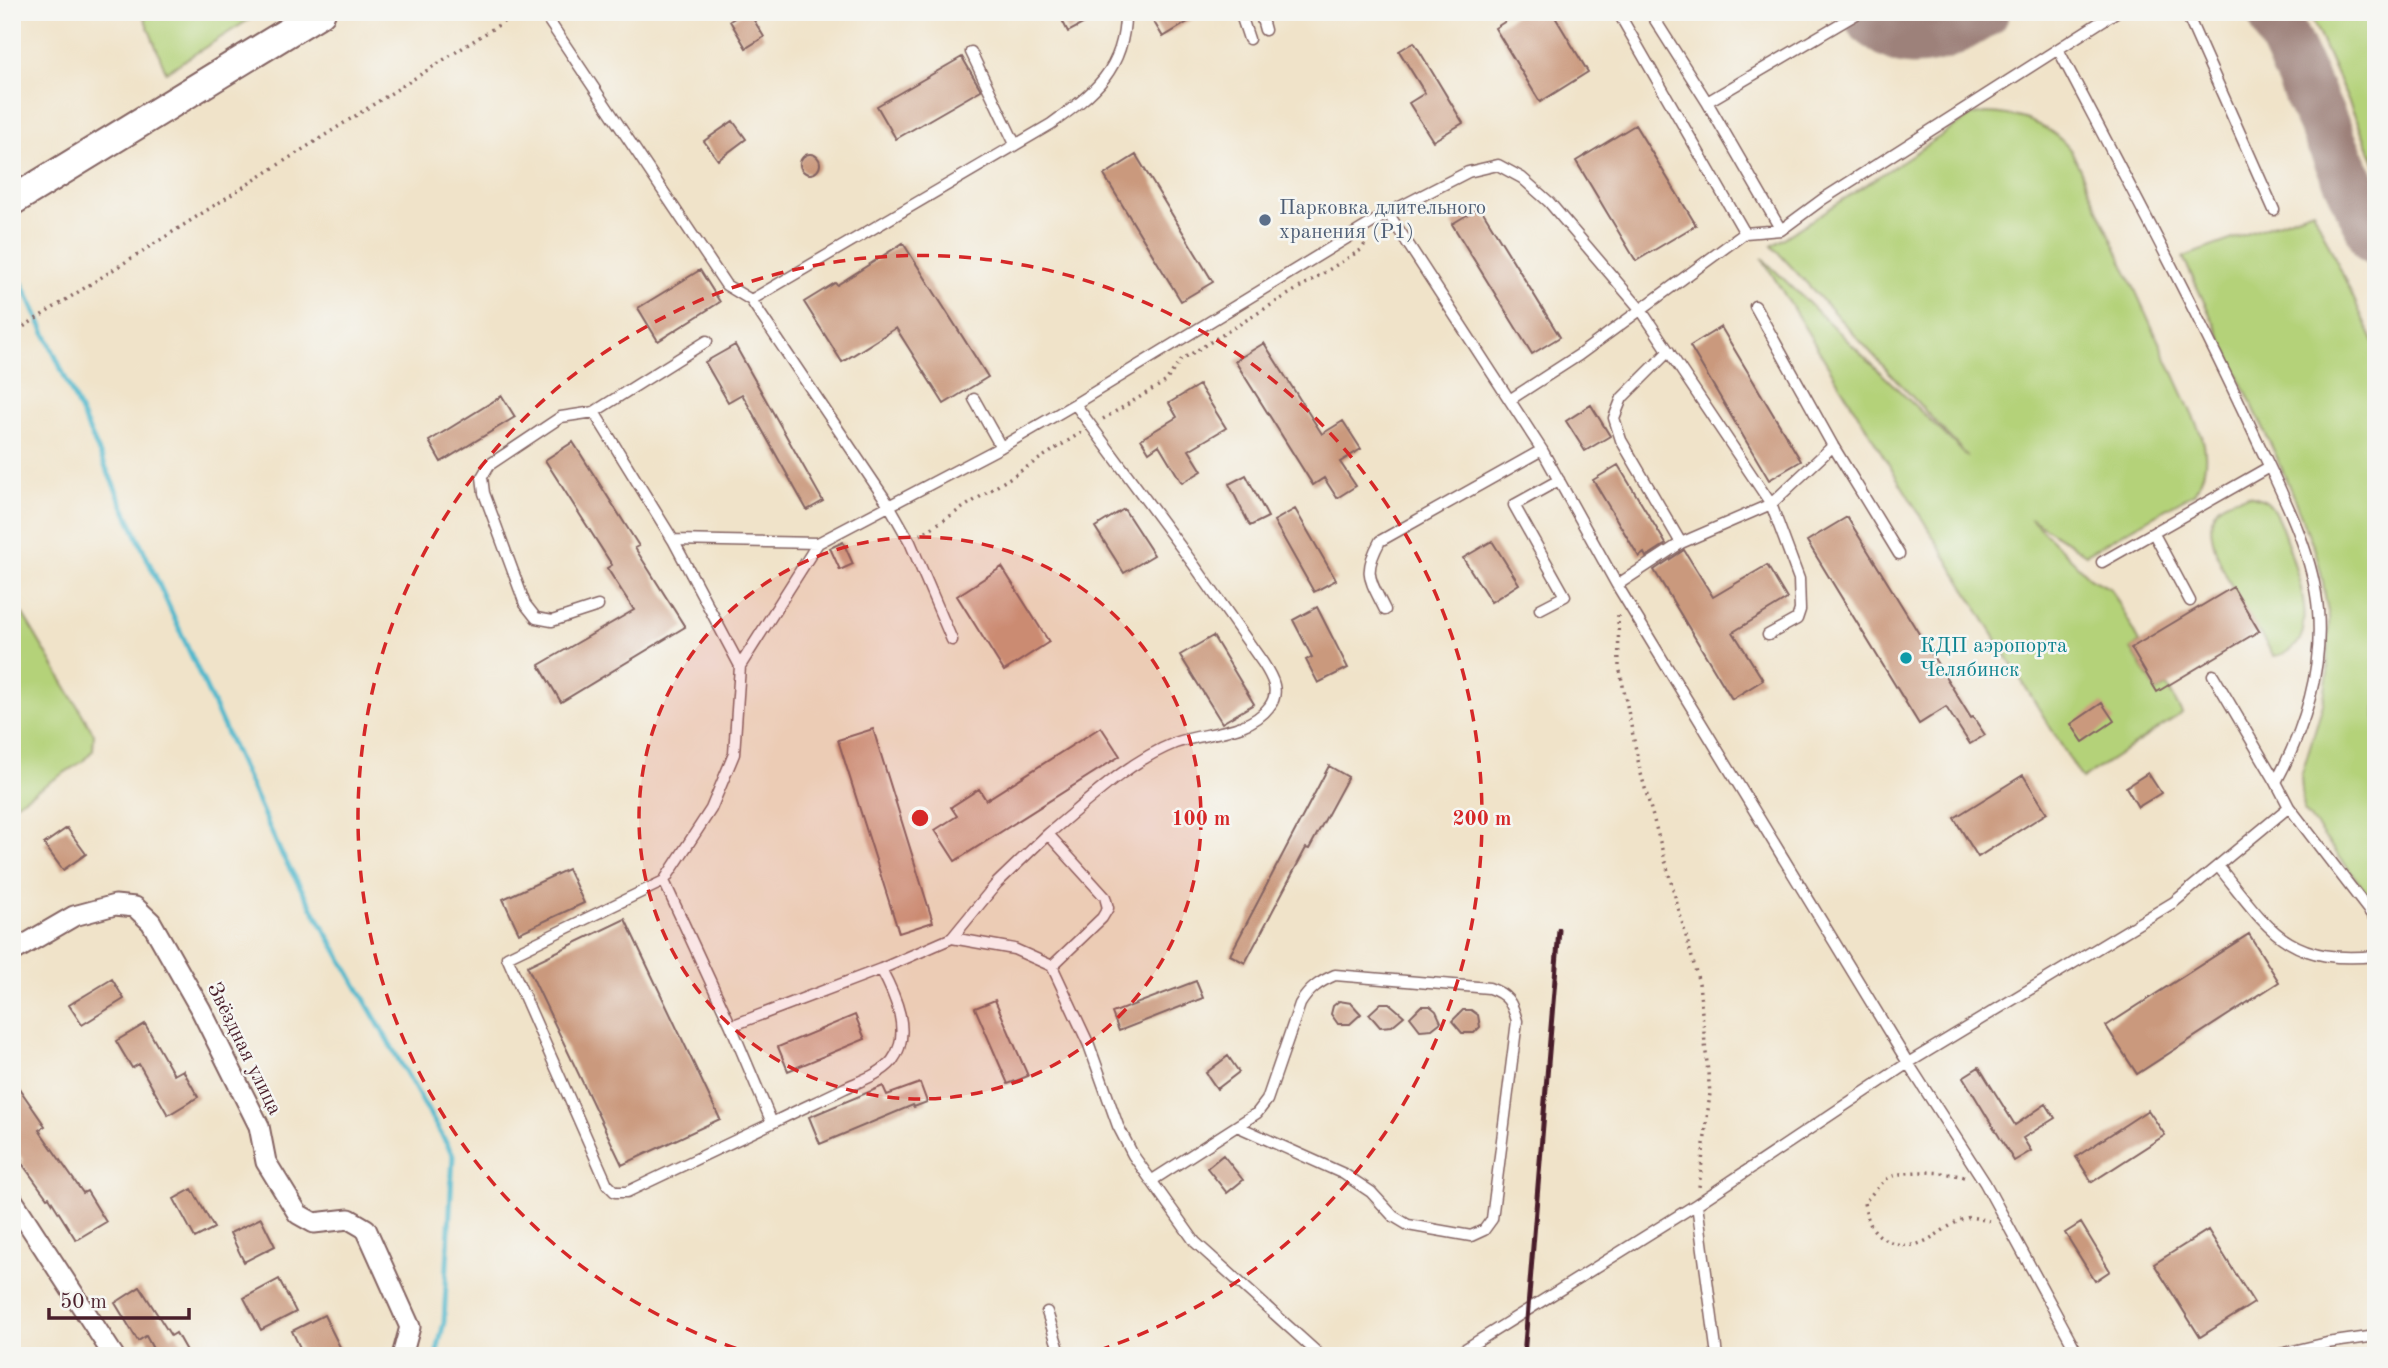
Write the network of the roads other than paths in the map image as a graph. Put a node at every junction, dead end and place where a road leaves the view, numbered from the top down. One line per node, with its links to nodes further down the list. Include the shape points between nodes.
1 (321, 12): 17 (main road)
2 (542, 12): 22 (lane, via 726,285)
3 (1125, 12): 16 (lane, via 1115,63 1088,97)
4 (1240, 12): 12 (lane)
5 (1260, 12): 11 (lane)
6 (1618, 12): 21 (lane)
7 (1650, 12): 15 (lane)
8 (1860, 12): 15 (lane)
9 (2116, 12): 13 (lane)
10 (2186, 12): 18 (lane)
11 (1265, 30)
12 (1250, 39)
13 (2059, 49): 20 (lane); 34 (lane, via 2222,364)
14 (971, 52): 16 (lane)
15 (1707, 102): 20 (lane)
16 (1015, 144): 22 (lane)
17 (12, 201)
18 (2274, 210)
19 (1388, 213): 24 (lane, via 1468,172 1498,165 1522,178 1549,202); 28 (lane); 29 (lane)
20 (1781, 230): 21 (lane)
21 (1745, 233): 24 (lane)
22 (751, 300): 37 (lane)
23 (1755, 306): 31 (lane)
24 (1641, 310): 26 (lane); 28 (lane)
25 (708, 341): 30 (lane)
26 (1669, 351): 36 (lane); 41 (lane, via 1622,398 1615,418 1621,440)
27 (974, 399): 32 (lane)
28 (1511, 399): 33 (lane)
29 (1074, 404): 32 (lane); 55 (lane, via 1256,653 1276,694 1260,718 1175,743 1128,769)
30 (594, 412): 39 (lane); 46 (lane, via 561,417 489,465 482,477 526,604 536,618 552,621)
31 (1833, 446): 36 (lane); 42 (lane)
32 (1001, 447): 37 (lane)
33 (1542, 450): 35 (lane); 48 (lane, via 1380,541 1369,561 1370,580)
34 (2269, 467): 38 (lane); 53 (lane, via 2305,553 2318,610 2315,680 2293,750)
35 (1559, 480): 44 (lane); 47 (lane, via 1514,505 1565,596)
36 (1771, 504): 41 (lane); 49 (lane, via 1800,579 1800,610 1797,619)
37 (888, 505): 40 (lane); 50 (lane, via 910,542)
38 (2154, 534): 43 (lane); 45 (lane)
39 (673, 540): 40 (lane); 51 (lane)
40 (818, 543): 51 (lane)
41 (1681, 543): 44 (lane)
42 (1899, 554)
43 (2102, 562)
44 (1617, 585): 65 (lane)
45 (2190, 601)
46 (598, 606)
47 (1540, 609)
48 (1385, 610)
49 (1768, 635)
50 (952, 640)
51 (740, 666): 57 (lane, via 734,754 711,809)
52 (2213, 675): 53 (lane)
53 (2276, 782): 54 (lane)
54 (2289, 807): 56 (lane); 58 (lane)
55 (1048, 834): 59 (lane, via 996,883); 62 (lane, via 1105,897 1108,908)
56 (2218, 866): 61 (lane, via 2266,926 2293,947 2323,956); 65 (lane, via 2174,902)
57 (664, 881): 64 (lane); 66 (lane, via 507,957 607,1184 615,1192 627,1192)
58 (2376, 920)
59 (952, 938): 62 (lane, via 1014,949); 63 (lane)
60 (12, 952): 74 (street, Звёздная улица, via 74,916 115,905 135,907 151,922 253,1114 266,1162 298,1214 314,1223 349,1219 366,1229 410,1327)
61 (2376, 956)
62 (1052, 966): 68 (lane, via 1089,1045 1118,1126)
63 (881, 969): 64 (lane); 66 (lane, via 897,998 901,1026 900,1044 891,1061 876,1073)
64 (731, 1026): 66 (lane)
65 (1908, 1063): 70 (lane); 79 (lane, via 2008,1224)
66 (772, 1123)
67 (1237, 1126): 67 (lane, via 1267,1100 1300,1004 1318,982 1335,975 1489,989 1504,993 1513,1005 1517,1021 1492,1219 1471,1237 1408,1225 1344,1174); 68 (lane)
68 (1151, 1181): 76 (lane, via 1195,1242)
69 (12, 1199): 73 (street)
70 (1698, 1204): 77 (lane); 78 (lane)
71 (1047, 1312): 75 (lane)
72 (2376, 1336): 80 (lane)
73 (114, 1356)
74 (402, 1356)
75 (1061, 1356)
76 (1321, 1356)
77 (1454, 1356)
78 (1717, 1356)
79 (2079, 1356)
80 (2272, 1356)

